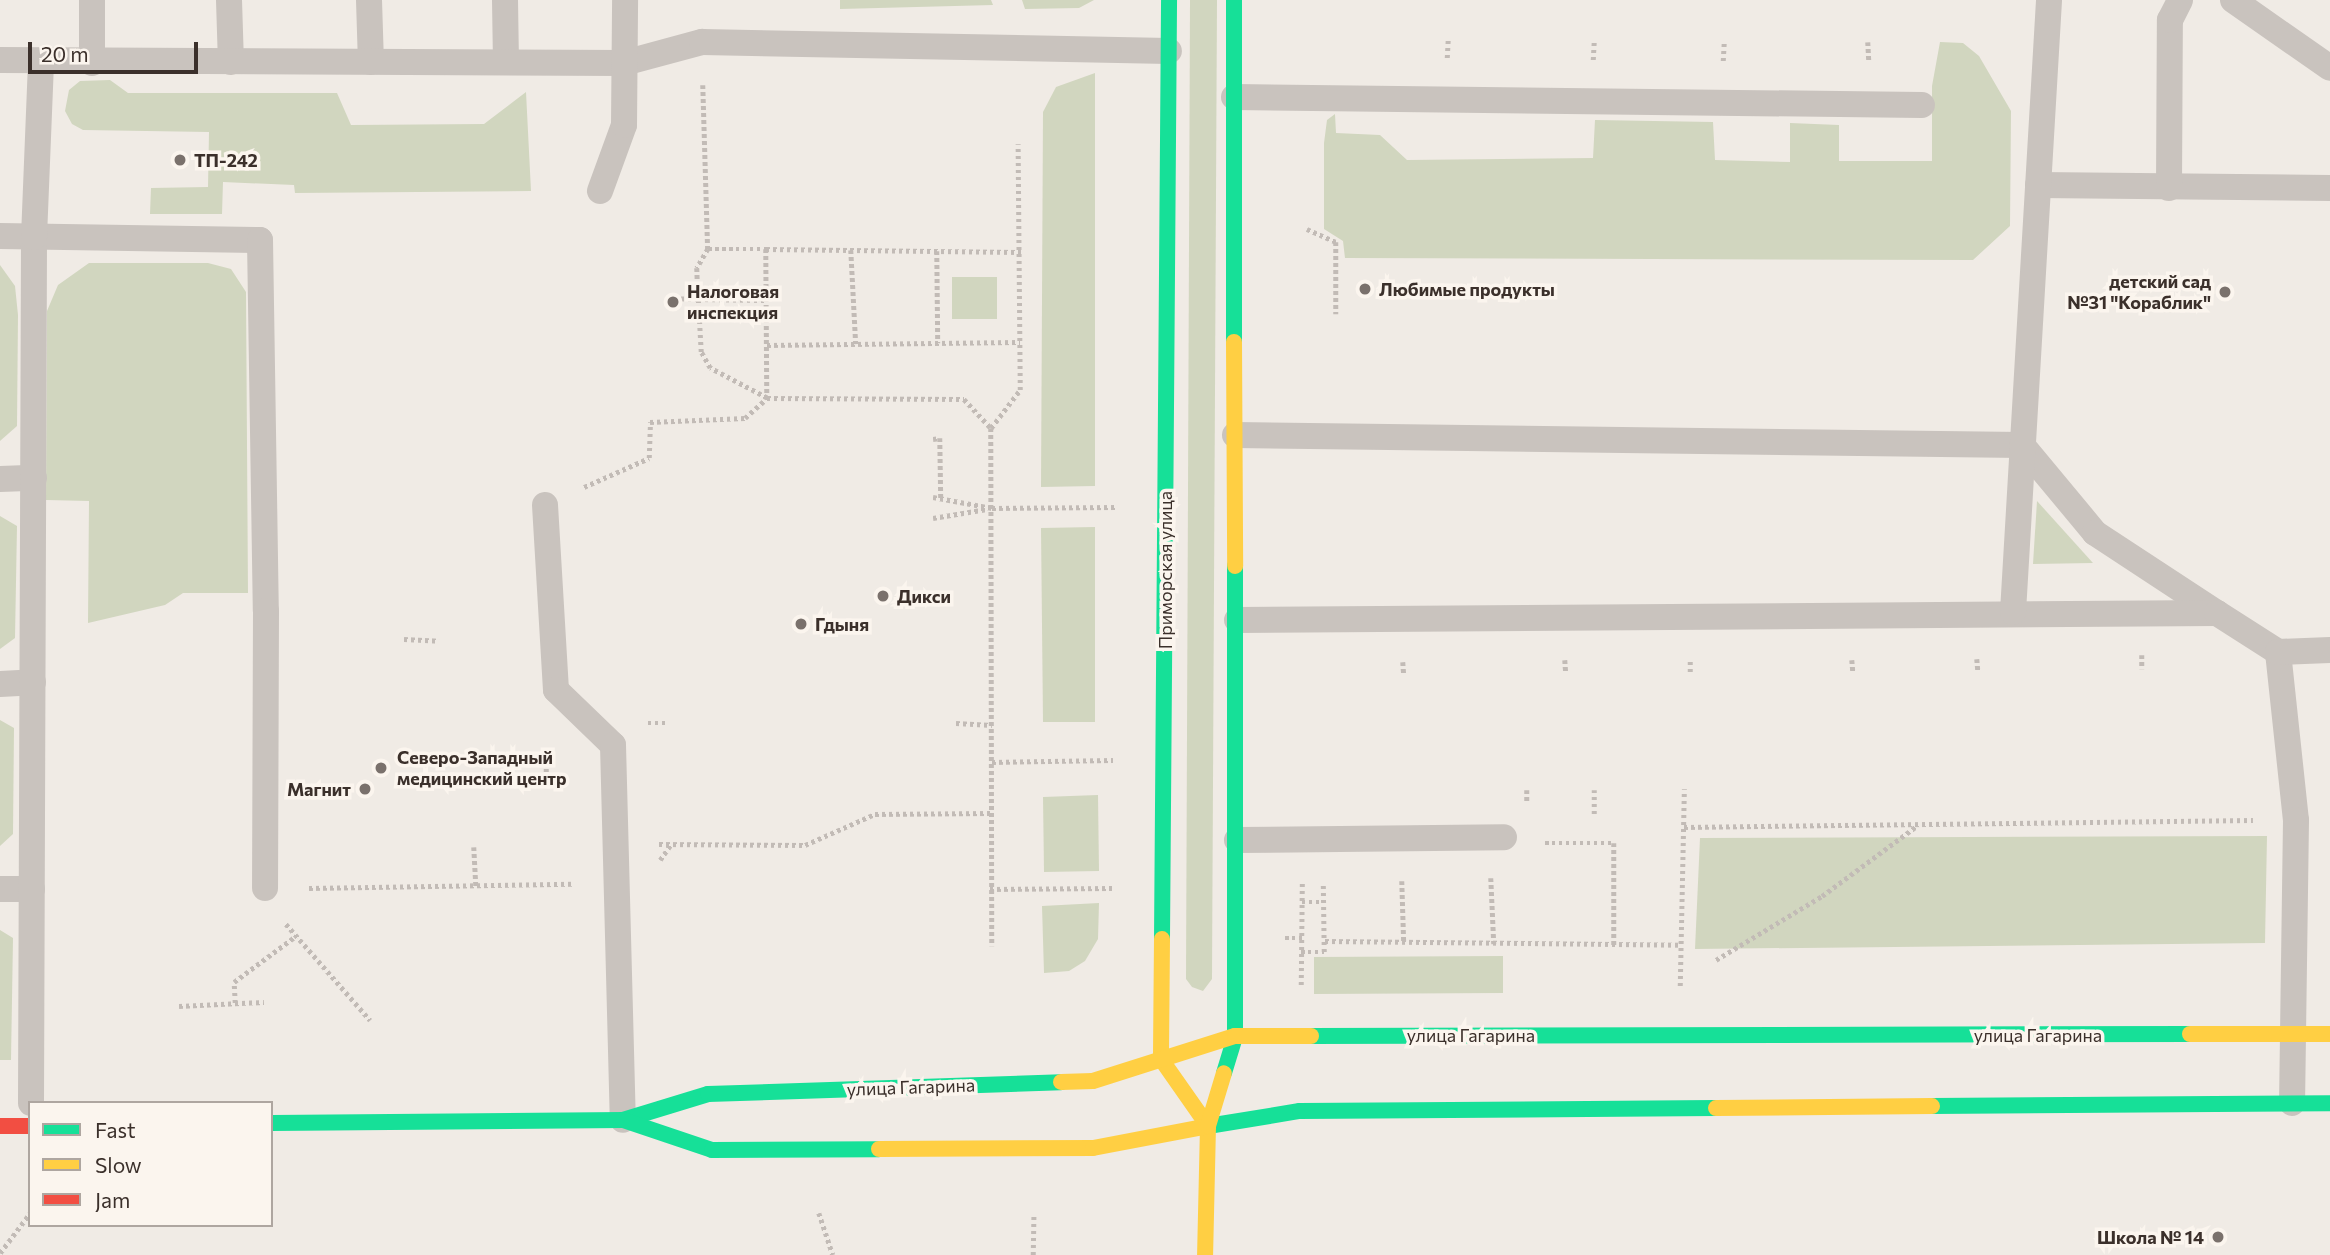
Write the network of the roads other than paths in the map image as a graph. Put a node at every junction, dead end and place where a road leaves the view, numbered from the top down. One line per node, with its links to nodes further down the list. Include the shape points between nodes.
1 (92, 0): 16 (lane)
2 (229, 0): 14 (lane)
3 (369, 0): 15 (lane)
4 (505, 0): 13 (lane)
5 (625, 0): 17 (lane)
6 (1169, 0): 11 (main road, Приморская улица)
7 (1234, 0): 20 (main road)
8 (2049, 0): 22 (lane)
9 (2180, 0): 23 (lane, via 2170,20)
10 (2233, 0): 19 (lane)
11 (1169, 51): 17 (lane, via 702,42); 48 (main road, Приморская улица)
12 (0, 60): 18 (lane)
13 (506, 61): 15 (lane); 17 (lane)
14 (231, 62): 15 (lane); 16 (lane)
15 (371, 62)
16 (92, 63): 18 (lane)
17 (625, 63): 25 (lane, via 624,125)
18 (41, 64): 27 (lane)
19 (2330, 68)
20 (1234, 97): 21 (lane); 28 (main road)
21 (1922, 105)
22 (2038, 185): 23 (lane); 29 (lane)
23 (2169, 188): 24 (lane)
24 (2330, 188)
25 (600, 191)
26 (0, 236): 27 (lane)
27 (34, 237): 30 (lane); 42 (lane, via 260,240)
28 (1235, 435): 29 (lane); 35 (main road)
29 (2022, 445): 33 (lane); 34 (lane, via 2095,533)
30 (34, 478): 31 (lane); 38 (lane)
31 (0, 479)
32 (545, 505): 52 (lane, via 556,690 613,745)
33 (2013, 612): 34 (lane); 35 (lane)
34 (2217, 613): 37 (lane)
35 (1237, 620): 41 (main road)
36 (2330, 650): 37 (lane)
37 (2278, 652): 46 (lane, via 2296,820)
38 (33, 682): 39 (lane); 44 (lane)
39 (0, 684)
40 (1497, 837): 41 (lane)
41 (1237, 841): 47 (main road)
42 (265, 888)
43 (0, 889): 44 (lane)
44 (32, 889): 49 (lane)
45 (2330, 1034): 46 (main road, улица Гагарина)
46 (2294, 1035): 47 (main road, улица Гагарина); 50 (lane)
47 (1236, 1036): 48 (main road, улица Гагарина); 56 (main road)
48 (1161, 1059): 52 (main road, улица Гагарина, via 1093,1082 708,1094); 56 (main road)
49 (31, 1101)
50 (2292, 1103): 51 (main road, улица Гагарина); 56 (main road, улица Гагарина, via 1300,1111)
51 (2330, 1103)
52 (623, 1120): 53 (main road, улица Гагарина); 56 (main road, улица Гагарина, via 712,1150 1093,1148)
53 (273, 1123)
54 (0, 1126): 55 (main road)
55 (28, 1126)
56 (1208, 1126): 57 (main road)
57 (1205, 1255)

